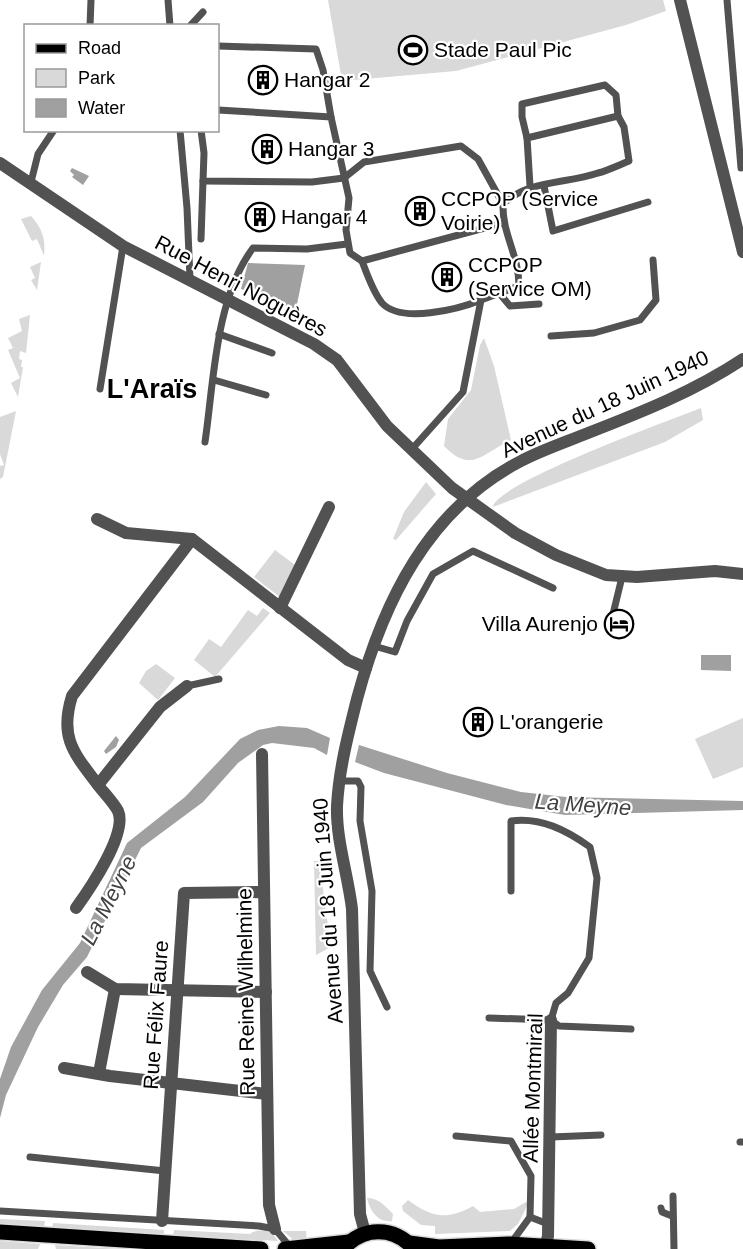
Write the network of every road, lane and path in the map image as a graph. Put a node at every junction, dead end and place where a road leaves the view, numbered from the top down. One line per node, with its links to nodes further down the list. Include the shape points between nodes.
1 (92, 0): 6 (lane)
2 (168, 0): 7 (lane)
3 (680, 0): 30 (street)
4 (727, 0): 18 (lane)
5 (202, 12): 8 (lane)
6 (90, 24)
7 (170, 24)
8 (192, 24)
9 (219, 46): 12 (lane, via 316,49)
10 (219, 110): 12 (lane)
11 (618, 116): 16 (lane); 16 (lane, via 616,95 604,85 522,104); 23 (lane, via 624,127 629,161)
12 (332, 117): 19 (lane)
13 (53, 132): 21 (lane, via 38,154)
14 (180, 132): 33 (lane)
15 (201, 132): 20 (lane)
16 (527, 138): 22 (lane)
17 (0, 163): 21 (street, Rue Henri Noguères)
18 (741, 168)
19 (344, 178): 20 (lane, via 312,182); 25 (lane, via 364,162 460,146 478,159); 28 (lane, via 349,198)
20 (202, 181): 27 (lane)
21 (31, 182): 29 (street, Rue Henri Noguères)
22 (530, 186): 23 (lane); 25 (lane)
23 (544, 186): 24 (lane, via 553,231)
24 (648, 202)
25 (503, 204): 26 (lane)
26 (503, 223): 32 (lane); 34 (lane, via 519,266 519,286)
27 (201, 239)
28 (347, 244): 32 (lane, via 350,253); 35 (lane, via 307,249 253,248)
29 (123, 246): 33 (street, Rue Henri Noguères); 43 (lane)
30 (743, 252)
31 (653, 260): 39 (lane, via 656,300 640,320 594,333)
32 (362, 261): 36 (lane, via 383,303 397,312 461,308)
33 (189, 279): 35 (street, Rue Henri Noguères)
34 (501, 294): 36 (lane); 37 (lane, via 510,306)
35 (229, 300): 38 (lane); 46 (street, Rue Henri Noguères, via 337,360 387,426)
36 (481, 300): 46 (lane, via 463,392)
37 (538, 304)
38 (219, 334): 40 (lane); 42 (lane)
39 (551, 336)
40 (272, 353)
41 (743, 359): 47 (street, Avenue du 18 Juin 1940, via 664,403 521,461)
42 (214, 380): 44 (lane); 45 (lane)
43 (100, 389)
44 (266, 395)
45 (205, 442)
46 (412, 449): 47 (street, Rue Henri Noguères)
47 (465, 499): 52 (street, Rue Henri Noguères, via 556,555 606,575); 56 (street, Avenue du 18 Juin 1940, via 411,563)
48 (329, 507): 54 (street)
49 (97, 519): 50 (street, via 126,533)
50 (192, 539): 54 (street); 62 (street, via 72,696 66,713 70,747)
51 (743, 574): 52 (street, Rue Henri Noguères, via 715,571)
52 (622, 577): 55 (lane)
53 (552, 588): 56 (lane, via 473,551 433,574 394,652)
54 (280, 608): 57 (street, via 348,660)
55 (613, 614)
56 (374, 646): 57 (street, Avenue du 18 Juin 1940)
57 (366, 668): 61 (street, Avenue du 18 Juin 1940, via 347,736)
58 (219, 679): 59 (lane)
59 (188, 686): 62 (street, via 160,707)
60 (262, 754): 64 (street, Rue Reine Wilhelmine)
61 (340, 781): 70 (lane, via 358,782 361,787 360,821 372,891 370,971); 92 (street, Avenue du 18 Juin 1940, via 339,838 352,909 360,1214)
62 (98, 785): 65 (street, via 118,811 120,828 101,869)
63 (511, 891): 72 (lane, Allée Montmirail, via 511,821 526,819 566,830 590,847 597,878 589,958 568,993 556,1003)
64 (264, 892): 68 (street, Rue Félix Faure, via 184,893); 69 (street, Rue Reine Wilhelmine)
65 (76, 908)
66 (87, 972): 67 (street)
67 (115, 989): 68 (street); 75 (street)
68 (179, 990): 69 (street); 76 (street, Rue Félix Faure)
69 (266, 992): 77 (street, Rue Reine Wilhelmine)
70 (387, 1006)
71 (489, 1018): 72 (lane)
72 (551, 1020): 73 (lane, via 559,1026); 80 (street, Allée Montmirail)
73 (631, 1029)
74 (64, 1068): 75 (street)
75 (99, 1073): 76 (street)
76 (171, 1084): 77 (street); 82 (street, Rue Félix Faure)
77 (267, 1094): 90 (street, Rue Reine Wilhelmine, via 269,1205)
78 (601, 1135): 80 (lane)
79 (456, 1136): 87 (lane, via 511,1141 531,1176)
80 (551, 1137): 89 (street, Allée Montmirail)
81 (30, 1157): 82 (lane)
82 (165, 1172): 88 (street, Rue Félix Faure)
83 (673, 1196): 86 (lane)
84 (661, 1208): 86 (lane)
85 (0, 1211): 88 (lane)
86 (672, 1216): 101 (lane)
87 (530, 1217): 89 (lane); 93 (lane)
88 (162, 1221): 90 (lane)
89 (548, 1224): 97 (street, Allée Montmirail)
90 (275, 1229): 96 (lane)
91 (0, 1232): 98 (main road)
92 (365, 1233): 94 (main road); 95 (main road, via 390,1232)
93 (509, 1244): 95 (main road); 97 (main road)
94 (346, 1246): 96 (main road)
95 (412, 1246)
96 (291, 1248): 99 (main road)
97 (546, 1248): 100 (main road)
98 (261, 1249)
99 (285, 1249)
100 (588, 1249)
101 (674, 1249)

